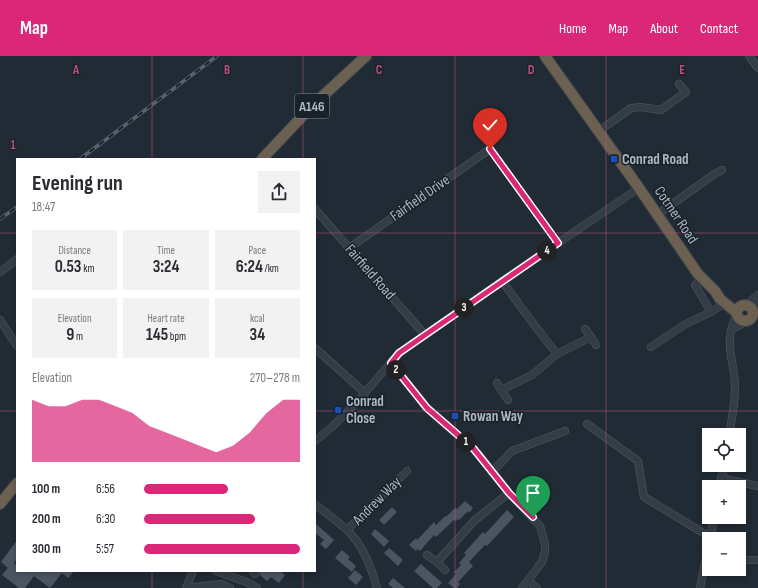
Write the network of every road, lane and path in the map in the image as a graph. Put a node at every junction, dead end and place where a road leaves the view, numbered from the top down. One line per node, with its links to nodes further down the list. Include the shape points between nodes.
1 (366, 56): 8 (highway, A146, via 312,106)
2 (545, 56): 6 (highway, Cotmer Road)
3 (749, 56): 4 (street)
4 (758, 68)
5 (679, 84): 6 (street, via 686,92 661,110 631,108)
6 (599, 131): 10 (highway, Cotmer Road)
7 (490, 149): 13 (path); 14 (street, Fairfield Drive)
8 (266, 157)
9 (722, 170): 12 (street)
10 (639, 188): 12 (highway, Cotmer Road); 13 (street)
11 (316, 210): 14 (street, Fairfield Road)
12 (657, 215): 17 (highway, Cotmer Road)
13 (558, 243): 18 (street)
14 (349, 248): 30 (street, Fairfield Road)
15 (16, 260): 16 (street)
16 (0, 272)
17 (703, 279): 19 (highway, Cotmer Road); 24 (street, via 695,285)
18 (502, 281): 30 (street); 36 (street)
19 (715, 291): 22 (highway, Cotmer Road); 23 (highway, Cotmer Road)
20 (758, 295): 23 (street)
21 (758, 300): 23 (street, via 753,308)
22 (725, 303): 23 (highway, Cotmer Road); 24 (street)
23 (747, 311): 26 (highway, via 752,318); 29 (street)
24 (710, 312): 34 (street, via 684,325)
25 (0, 320): 31 (street)
26 (746, 322): 27 (highway); 29 (street)
27 (758, 326)
28 (585, 329): 32 (street)
29 (731, 330): 43 (street, via 729,344 735,387)
30 (425, 335): 37 (street, via 399,353)
31 (15, 337)
32 (591, 337): 33 (street); 36 (street)
33 (596, 345)
34 (651, 347)
35 (316, 349): 40 (street)
36 (557, 354): 39 (street, via 532,375)
37 (391, 363): 40 (street); 47 (street, via 427,408 473,448)
38 (497, 383): 39 (street)
39 (501, 390): 41 (street)
40 (365, 392): 45 (street, via 332,427)
41 (508, 400)
42 (587, 424): 56 (street, via 638,461 644,497)
43 (730, 428)
44 (565, 431): 47 (street, via 512,451)
45 (316, 439)
46 (407, 471): 55 (street, Andrew Way)
47 (492, 472): 52 (street)
48 (722, 472): 49 (street)
49 (721, 478): 51 (street)
50 (16, 483): 53 (highway)
51 (758, 486)
52 (509, 493): 60 (street, via 475,520); 66 (street, via 533,517 544,536 545,552 542,562)
53 (0, 504)
54 (316, 505): 55 (street)
55 (347, 530): 70 (street, via 360,546)
56 (702, 535)
57 (427, 555): 60 (street)
58 (746, 560): 59 (street)
59 (758, 560)
60 (437, 562): 61 (street)
61 (445, 570)
62 (193, 572): 67 (street)
63 (221, 572): 64 (street)
64 (232, 574): 69 (street)
65 (703, 576): 73 (street)
66 (528, 581): 71 (street); 72 (street)
67 (187, 588): 68 (street, via 221,584)
68 (230, 588)
69 (257, 588)
70 (377, 588)
71 (522, 588)
72 (537, 588)
73 (700, 588)

